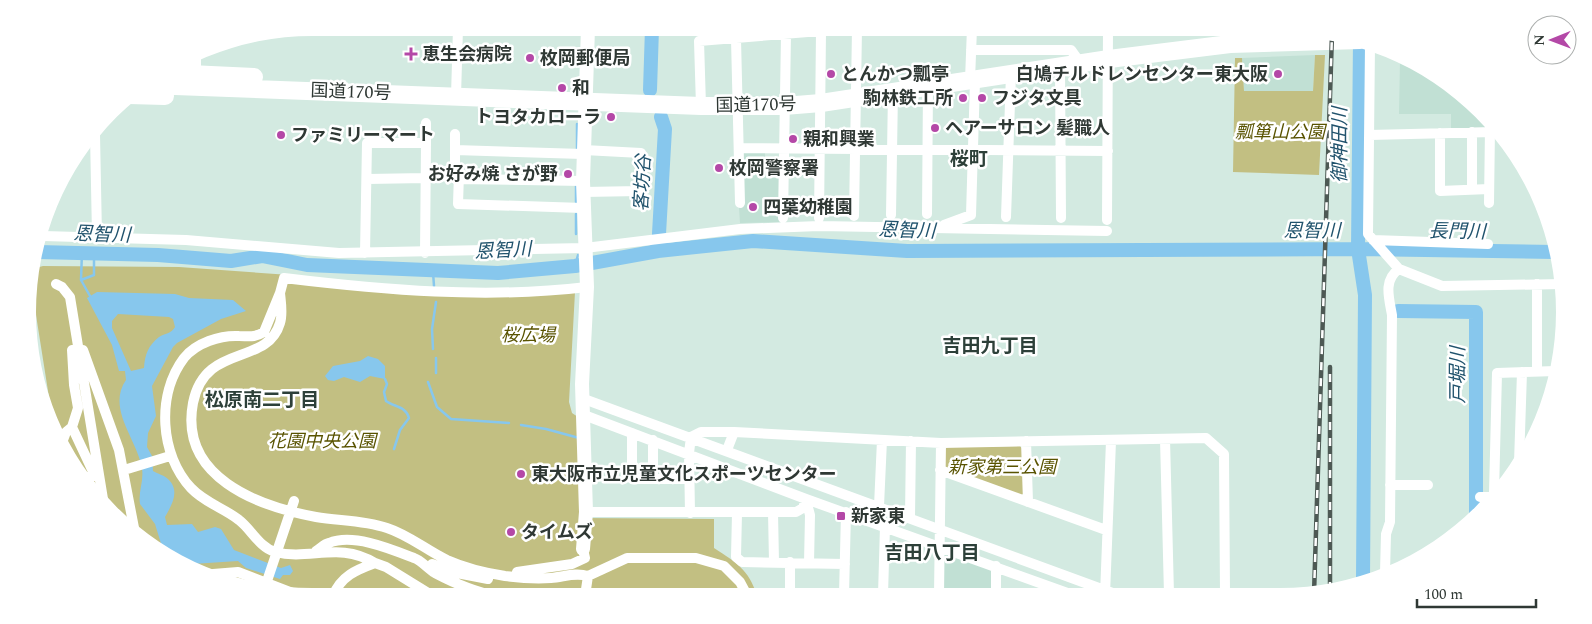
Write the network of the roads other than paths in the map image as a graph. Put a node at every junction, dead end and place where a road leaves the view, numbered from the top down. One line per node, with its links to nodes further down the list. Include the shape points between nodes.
1 (458, 36): 26 (street)
2 (588, 36): 28 (street)
3 (766, 36): 11 (street)
4 (786, 36): 31 (street)
5 (821, 36): 29 (street)
6 (857, 36): 27 (street)
7 (972, 36): 13 (street)
8 (1108, 36): 14 (street)
9 (1230, 36): 10 (highway, 国道170号); 14 (highway, 国道170号)
10 (1280, 36)
11 (736, 39): 30 (street, via 699,41); 32 (street)
12 (1363, 49): 38 (street)
13 (971, 50): 15 (street, via 1071,50); 20 (street)
14 (1108, 60): 15 (highway, 国道170号); 52 (street)
15 (1081, 64): 17 (highway, 国道170号)
16 (194, 66): 18 (highway); 23 (highway, via 264,78)
17 (1060, 67): 19 (highway, 国道170号); 49 (street)
18 (181, 70)
19 (1011, 74): 20 (highway, 国道170号); 48 (street)
20 (972, 80): 22 (highway, 国道170号); 51 (street)
21 (156, 85): 23 (highway, 国道170号)
22 (928, 86): 24 (highway, 国道170号); 50 (street)
23 (300, 90): 25 (highway, via 265,97); 26 (highway, 国道170号)
24 (893, 91): 27 (highway, 国道170号); 47 (street)
25 (140, 96)
26 (456, 96): 28 (highway, 国道170号)
27 (856, 97): 29 (highway, 国道170号); 45 (street)
28 (585, 100): 30 (highway, 国道170号); 53 (street)
29 (821, 103): 31 (highway, 国道170号); 44 (street)
30 (701, 106): 32 (highway, 国道170号)
31 (784, 106): 32 (highway, 国道170号); 43 (street)
32 (739, 107): 42 (street)
33 (426, 123): 41 (street)
34 (1488, 131): 35 (street)
35 (1472, 132): 36 (street); 59 (street)
36 (1440, 133): 38 (street); 59 (street, via 1440,191)
37 (455, 134): 46 (street)
38 (1369, 135): 75 (street, via 1368,234)
39 (1491, 135): 58 (street)
40 (95, 141): 74 (street)
41 (426, 143): 54 (street, via 368,143); 55 (street)
42 (739, 148): 43 (street); 60 (street)
43 (784, 149): 44 (street); 67 (street)
44 (820, 149): 45 (street); 68 (street)
45 (856, 149): 47 (street); 65 (street)
46 (455, 150): 53 (street); 56 (street, via 454,166)
47 (892, 150): 50 (street); 64 (street)
48 (1009, 150): 49 (street); 51 (street); 66 (street)
49 (1060, 150): 52 (street); 69 (street)
50 (927, 151): 51 (street); 63 (street)
51 (973, 151): 71 (street, via 971,215)
52 (1108, 151): 70 (street)
53 (584, 152): 57 (street); 57 (street, via 641,153 640,191)
54 (367, 178): 55 (street); 78 (street)
55 (426, 178): 79 (street)
56 (458, 179): 57 (street); 62 (street, via 458,204)
57 (583, 186): 62 (street)
58 (1489, 189): 59 (street); 61 (street)
59 (1472, 190)
60 (740, 203)
61 (1489, 203)
62 (583, 208): 77 (street)
63 (927, 214)
64 (891, 215)
65 (854, 216)
66 (1006, 217)
67 (783, 218)
68 (819, 218)
69 (1060, 218)
70 (1107, 220)
71 (941, 226): 72 (street); 77 (street, via 740,229)
72 (1107, 231)
73 (47, 236): 74 (street)
74 (97, 236): 78 (street, via 339,253)
75 (1374, 242): 76 (street); 80 (street)
76 (1488, 244)
77 (585, 250): 79 (street); 84 (street)
78 (365, 252): 79 (street)
79 (425, 253)
80 (1396, 266): 82 (street, via 1442,286); 116 (street, via 1389,282 1392,315)
81 (56, 284): 86 (street, via 70,297)
82 (1537, 284): 83 (street); 90 (street)
83 (1554, 284)
84 (587, 285): 85 (street, via 540,291 471,292 284,278); 91 (street)
85 (280, 293): 108 (street, via 264,332 247,338 212,340 185,358 175,374 166,409); 124 (street, via 280,324 270,341 223,360 206,372 198,385 191,418 196,447 213,473 245,494)
86 (75, 332): 87 (street); 93 (street, via 72,346 78,408)
87 (77, 346): 109 (street, via 83,350); 111 (street)
88 (1549, 371): 90 (street)
89 (1522, 372): 90 (street); 105 (street); 118 (street, via 1497,373)
90 (1537, 372)
91 (584, 399): 92 (street); 97 (street)
92 (584, 415): 95 (street); 126 (street)
93 (72, 427): 96 (street); 111 (street)
94 (734, 432): 97 (street, via 701,432); 100 (street); 106 (street)
95 (632, 433): 99 (street); 113 (street, via 632,479)
96 (65, 434)
97 (692, 437): 106 (street); 107 (street)
98 (1165, 439): 103 (street); 165 (street); 166 (street, via 1206,438 1224,454)
99 (653, 440): 107 (street); 113 (street)
100 (882, 440): 101 (street); 125 (street)
101 (912, 441): 104 (street); 131 (street)
102 (1026, 441): 103 (street); 104 (street); 123 (street)
103 (1111, 441): 135 (street)
104 (941, 443): 110 (street)
105 (1519, 449)
106 (727, 450): 125 (street)
107 (689, 453): 114 (street); 122 (street)
108 (170, 456): 109 (street); 138 (street, via 191,488 244,524 260,544 284,554)
109 (124, 470): 132 (street)
110 (940, 470): 123 (street); 134 (street)
111 (97, 475): 112 (street); 115 (street); 119 (street)
112 (91, 476)
113 (653, 479): 114 (street)
114 (689, 479): 129 (street)
115 (95, 483)
116 (1390, 485): 117 (street); 146 (street)
117 (1428, 485)
118 (1494, 486)
119 (100, 489)
120 (1480, 497): 121 (street)
121 (1484, 497)
122 (806, 499): 127 (street, via 803,508 796,512); 128 (street); 143 (street, via 810,515)
123 (1028, 502): 135 (street)
124 (291, 506): 148 (street, via 317,517 369,522 404,535 448,560); 150 (street)
125 (879, 506): 131 (street)
126 (586, 512): 129 (street); 137 (street)
127 (774, 512): 130 (street); 140 (street)
128 (846, 512): 133 (street); 144 (street)
129 (690, 513): 130 (street)
130 (737, 513): 140 (street, via 736,557 742,562)
131 (910, 517): 134 (street)
132 (133, 521)
133 (885, 526): 136 (street); 159 (street)
134 (940, 529): 136 (street); 163 (street)
135 (1106, 530): 164 (street)
136 (940, 545): 145 (street); 160 (street)
137 (583, 549): 148 (street, via 585,558 572,564 508,573)
138 (315, 552): 139 (street, via 329,542 364,542); 142 (street, via 346,552)
139 (415, 558): 148 (street, via 469,576 500,580); 154 (street, via 436,573)
140 (774, 562): 141 (street)
141 (790, 562): 143 (street); 157 (street)
142 (375, 563): 152 (street, via 348,575); 153 (street)
143 (809, 563): 144 (street)
144 (844, 564): 158 (street)
145 (996, 566): 161 (street); 162 (street)
146 (1386, 567)
147 (224, 573): 151 (street, via 238,572)
148 (506, 576): 149 (street)
149 (588, 576): 155 (street); 156 (street, via 627,558 696,558 724,566)
150 (266, 583)
151 (268, 584)
152 (338, 588)
153 (420, 588)
154 (471, 588)
155 (586, 588)
156 (743, 588)
157 (790, 588)
158 (844, 588)
159 (883, 588)
160 (939, 588)
161 (996, 588)
162 (1054, 588)
163 (1095, 588)
164 (1105, 588)
165 (1169, 588)
166 (1225, 588)

